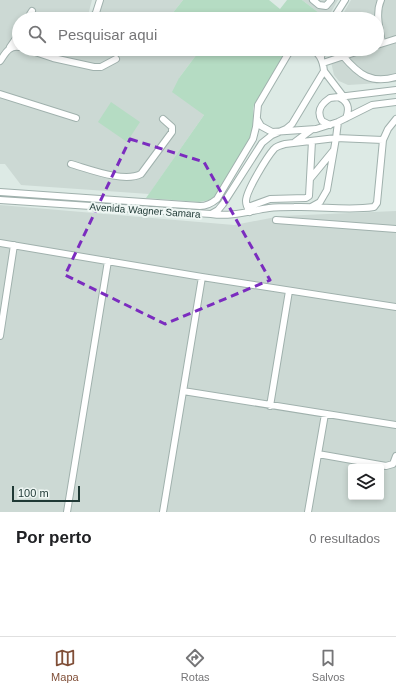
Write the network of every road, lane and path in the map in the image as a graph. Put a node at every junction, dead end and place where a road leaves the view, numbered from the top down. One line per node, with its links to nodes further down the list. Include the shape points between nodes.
1 (100, 0): 6 (street)
2 (313, 0): 3 (street, via 326,6)
3 (331, 0)
4 (345, 0): 7 (street)
5 (381, 0): 8 (street)
6 (96, 12)
7 (337, 12)
8 (379, 12)
9 (395, 40): 10 (street)
10 (384, 43)
11 (12, 44): 12 (street)
12 (10, 47): 20 (street)
13 (47, 56): 18 (street, via 94,67 101,67)
14 (287, 56): 28 (street, Avenida Wagner Samara, via 258,105)
15 (318, 56): 19 (street)
16 (322, 56): 19 (street)
17 (344, 56): 19 (street); 22 (street, via 353,68 372,79)
18 (116, 59)
19 (322, 60): 21 (street)
20 (0, 61)
21 (324, 71): 26 (street); 36 (street, Avenida Wagner Samara, via 292,124)
22 (396, 77)
23 (396, 90): 26 (street)
24 (0, 94): 29 (street)
25 (336, 96): 26 (street); 30 (street, via 348,106); 34 (street, via 326,100 319,109 322,121)
26 (343, 96)
27 (396, 102): 30 (street, via 372,105)
28 (257, 117): 36 (street, via 259,124 265,129); 44 (street, Avenida Wagner Samara, via 253,138 247,149 217,199 206,206)
29 (76, 118)
30 (346, 118): 33 (street)
31 (163, 119): 42 (street, via 172,127 172,132 141,174 119,176)
32 (396, 119): 38 (street)
33 (338, 122): 34 (street); 37 (street)
34 (330, 125): 35 (street)
35 (311, 130): 36 (street); 40 (street)
36 (281, 132): 48 (street, Avenida Wagner Samara, via 262,143 223,204)
37 (336, 138): 38 (street); 39 (street); 41 (street)
38 (383, 140): 46 (street, via 375,206 361,209)
39 (312, 141): 40 (street); 43 (street)
40 (295, 142): 47 (street, via 278,146 262,166 248,193 246,202)
41 (333, 150): 43 (street); 46 (street, via 327,190 320,202)
42 (71, 164)
43 (310, 180): 47 (street, via 308,198 270,199)
44 (0, 192)
45 (0, 200): 48 (street, Avenida Wagner Samara)
46 (311, 208): 47 (street)
47 (249, 210): 48 (street, via 223,216)
48 (211, 214)
49 (276, 220): 50 (street)
50 (396, 229)
51 (0, 243): 52 (street)
52 (14, 245): 53 (street); 57 (street)
53 (108, 261): 54 (street); 64 (street)
54 (202, 277): 55 (street); 58 (street)
55 (290, 291): 56 (street); 59 (street)
56 (396, 307)
57 (0, 336)
58 (183, 391): 59 (street); 65 (street)
59 (270, 406): 60 (street)
60 (325, 414): 61 (street); 62 (street)
61 (396, 425)
62 (318, 454): 63 (street, via 386,466 393,464); 66 (street)
63 (396, 456)
64 (67, 512)
65 (163, 512)
66 (308, 512)

